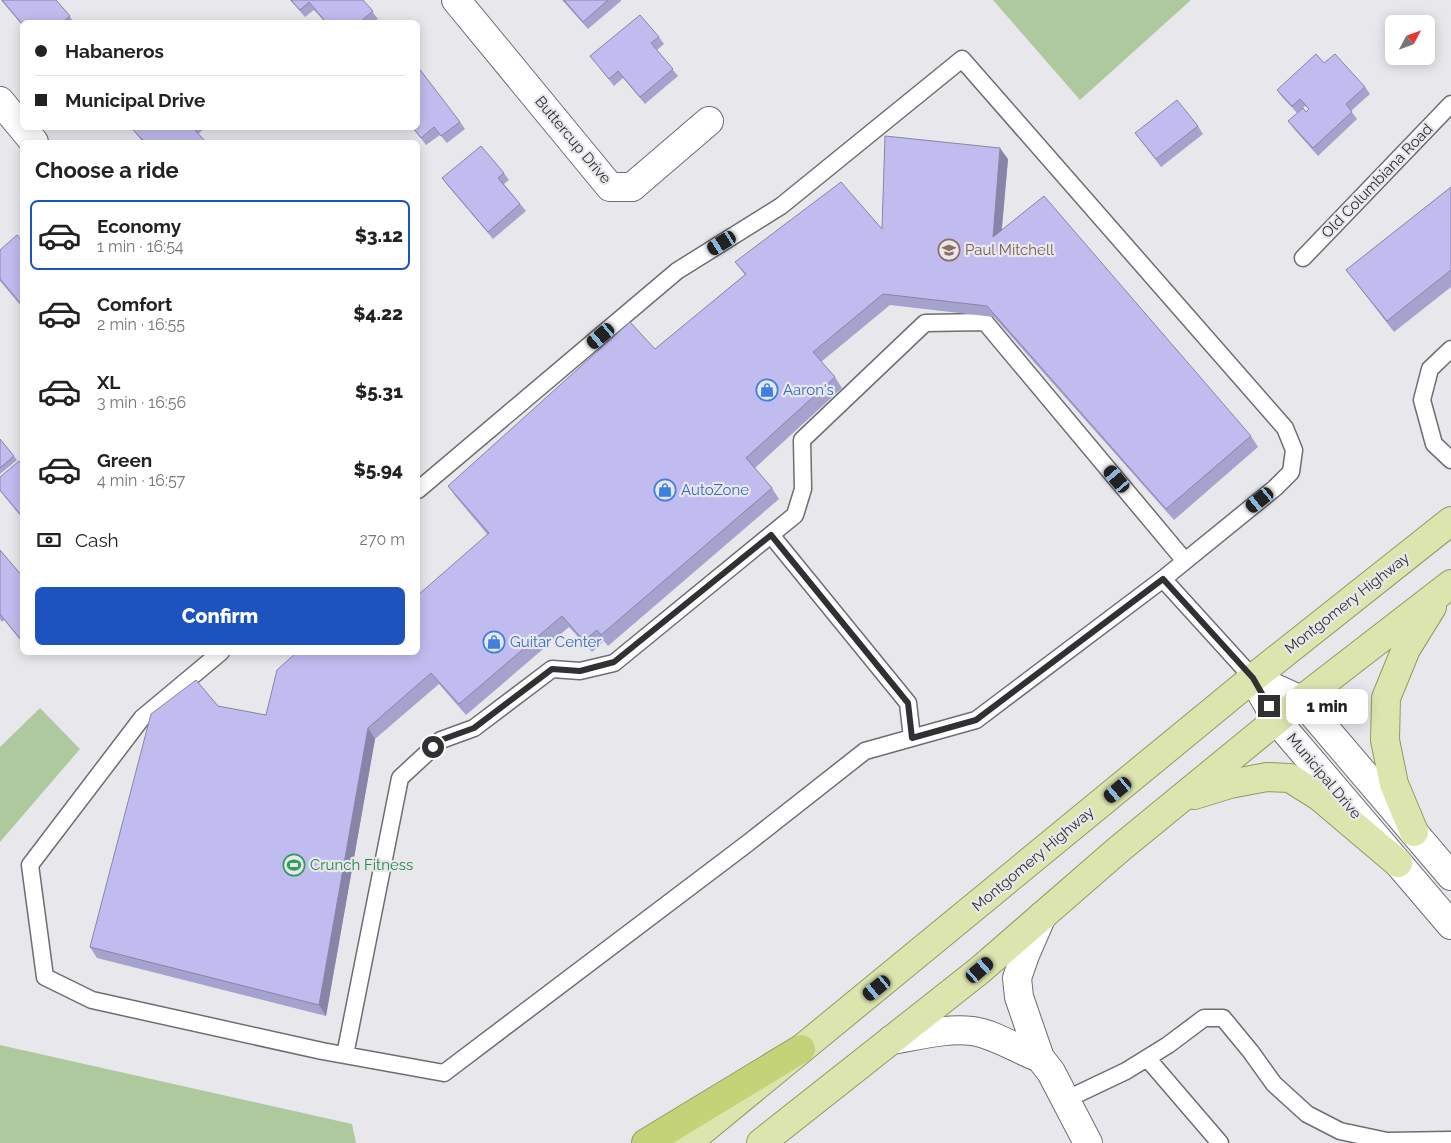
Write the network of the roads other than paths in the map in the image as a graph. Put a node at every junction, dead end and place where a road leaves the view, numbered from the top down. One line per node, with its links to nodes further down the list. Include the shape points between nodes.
1 (456, 0): 4 (street, Buttercup Drive, via 610,187 632,187)
2 (0, 101): 5 (street)
3 (1451, 104): 8 (lane, Old Columbiana Road)
4 (709, 121)
5 (20, 125)
6 (24, 130): 7 (street)
7 (32, 140)
8 (1303, 258)
9 (1451, 349): 10 (lane, via 1430,369 1422,400 1434,444)
10 (1451, 460)
11 (420, 488): 14 (lane, via 677,271 781,206 962,59 1285,428 1294,450 1291,472)
12 (1451, 521): 18 (main road, Montgomery Highway)
13 (771, 535): 14 (lane, via 796,515 804,489 802,440 925,323 985,322); 21 (lane, via 908,703); 30 (lane, via 614,662 580,671 552,669 474,728 441,740 400,778)
14 (1186, 561): 15 (lane)
15 (1163, 579): 18 (lane); 21 (lane, via 976,720)
16 (1446, 588): 19 (main road); 23 (main road, via 1406,649 1386,698 1385,740 1394,784)
17 (218, 655): 30 (lane, via 142,718 30,865 45,977 92,1000)
18 (1253, 678): 19 (street, Municipal Drive); 20 (street, Municipal Drive); 29 (main road, Montgomery Highway)
19 (1301, 700): 20 (main road); 23 (street, Municipal Drive)
20 (1277, 721): 22 (main road); 24 (street, Municipal Drive)
21 (912, 738): 30 (lane, via 865,751 444,1074)
22 (1181, 799): 24 (main road, via 1230,784 1267,777 1290,778 1320,797); 26 (main road)
23 (1414, 832): 25 (street, Municipal Drive)
24 (1398, 863): 27 (street, Municipal Drive)
25 (1451, 876)
26 (1042, 916): 28 (main road); 31 (street, via 1017,978 1018,997)
27 (1451, 926)
28 (891, 1040): 31 (street, via 942,1031 973,1031); 38 (main road)
29 (801, 1049): 36 (highway); 37 (main road, Montgomery Highway)
30 (345, 1055)
31 (1040, 1058): 33 (street)
32 (1147, 1058): 33 (lane); 35 (lane, via 1204,1018 1223,1018 1274,1084 1307,1114 1340,1131); 40 (lane)
33 (1065, 1100): 39 (street)
34 (1451, 1140): 35 (lane)
35 (1398, 1142)
36 (646, 1143)
37 (687, 1143)
38 (761, 1143)
39 (1088, 1143)
40 (1220, 1143)

